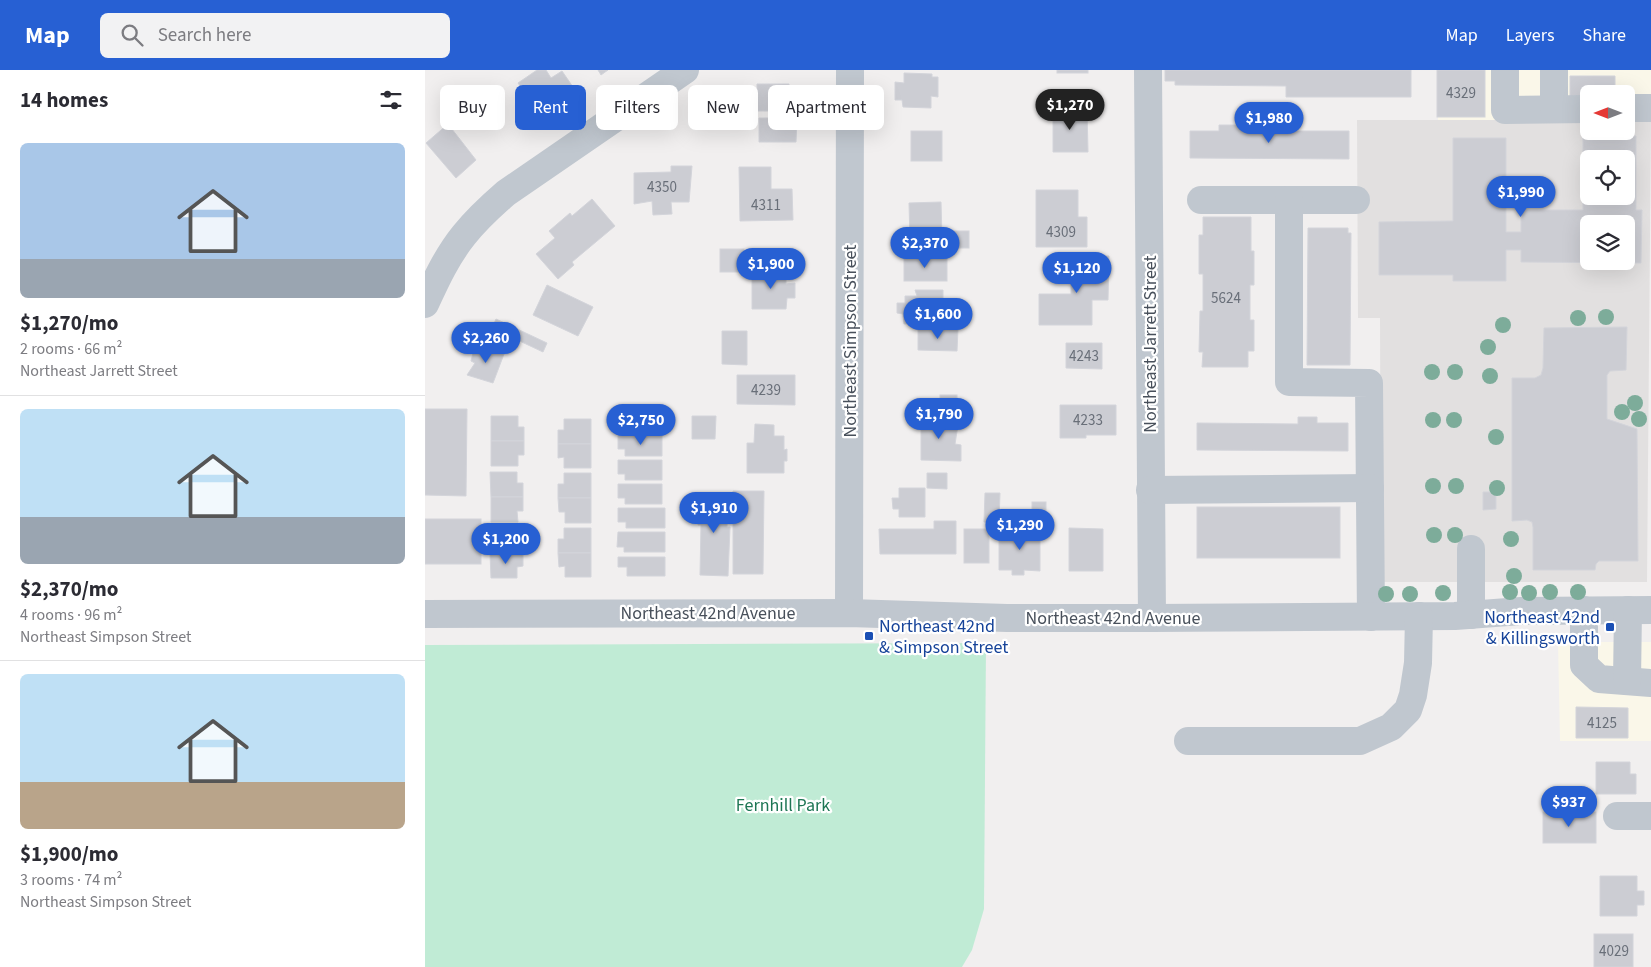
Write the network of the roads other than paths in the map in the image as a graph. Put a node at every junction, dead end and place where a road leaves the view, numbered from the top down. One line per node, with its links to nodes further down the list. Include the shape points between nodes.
1 (685, 70): 13 (street, via 506,193 463,236)
2 (850, 70): 19 (street, Northeast Simpson Street)
3 (1149, 70): 15 (street, Northeast Jarrett Street)
4 (1505, 70): 8 (street, via 1505,110)
5 (1554, 70): 8 (street)
6 (1635, 108): 7 (street)
7 (1651, 108)
8 (1554, 109): 9 (street)
9 (1580, 109)
10 (1201, 200): 11 (street)
11 (1289, 200): 12 (street); 14 (street, via 1289,382 1369,383)
12 (1356, 200)
13 (425, 304)
14 (1370, 488): 15 (street); 23 (street)
15 (1150, 490): 24 (street, Northeast Jarrett Street)
16 (1471, 549): 21 (street)
17 (1584, 610): 18 (street, Northeast 42nd Avenue); 21 (street, Northeast 42nd Avenue); 25 (street, via 1584,665 1599,679)
18 (1640, 610): 25 (street)
19 (849, 613): 20 (street, Northeast 42nd Avenue); 24 (street, Northeast 42nd Avenue)
20 (425, 614)
21 (1471, 615): 22 (street, Northeast 42nd Avenue)
22 (1419, 616): 23 (street, Northeast 42nd Avenue); 26 (street, via 1418,663 1413,695 1408,710 1391,727 1360,742)
23 (1371, 617): 24 (street, Northeast 42nd Avenue)
24 (1152, 618)
25 (1639, 682)
26 (1188, 742)
27 (1617, 816): 28 (street)
28 (1651, 816)

